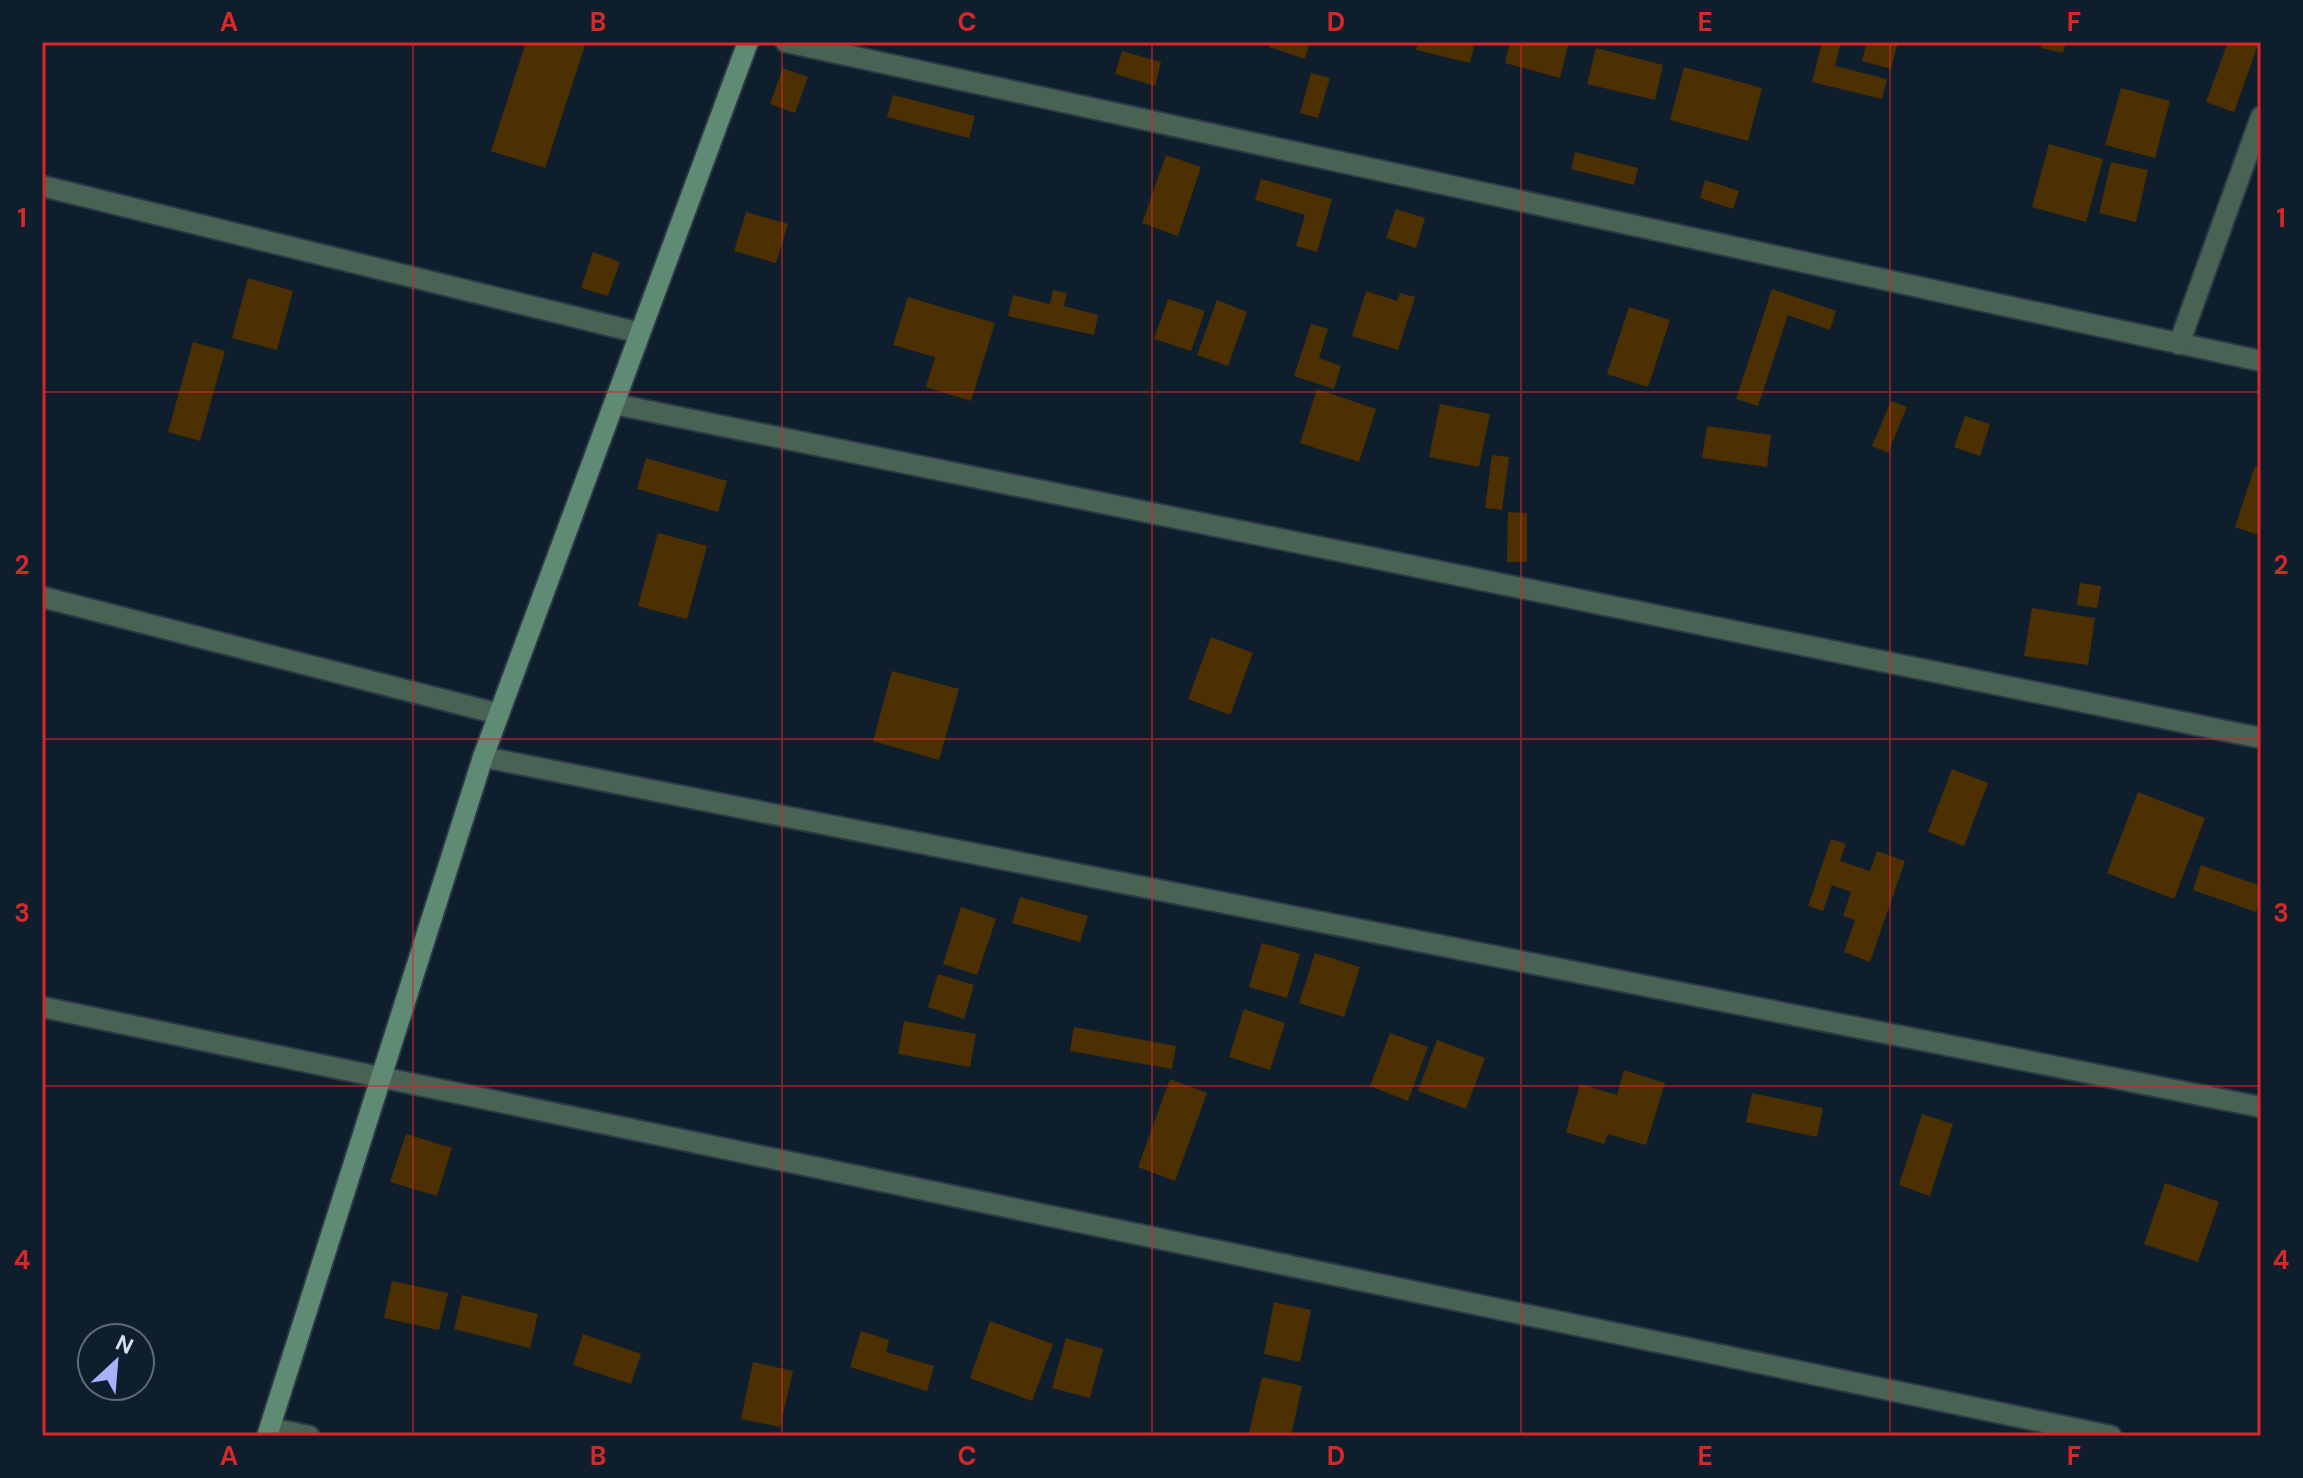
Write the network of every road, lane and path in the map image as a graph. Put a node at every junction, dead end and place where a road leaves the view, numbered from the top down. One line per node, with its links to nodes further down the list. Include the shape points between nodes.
1 (748, 42): 5 (main road)
2 (786, 42): 6 (street)
3 (2261, 117): 6 (street)
4 (42, 186): 5 (street)
5 (640, 333): 8 (main road)
6 (2179, 344): 7 (street)
7 (2261, 361)
8 (614, 404): 10 (main road); 11 (street)
9 (42, 597): 10 (street)
10 (499, 714): 12 (main road)
11 (2261, 738)
12 (483, 757): 14 (main road); 15 (street)
13 (42, 1007): 14 (street)
14 (381, 1079): 16 (main road); 18 (street)
15 (2261, 1107)
16 (269, 1432): 17 (street)
17 (309, 1436)
18 (2111, 1436)

